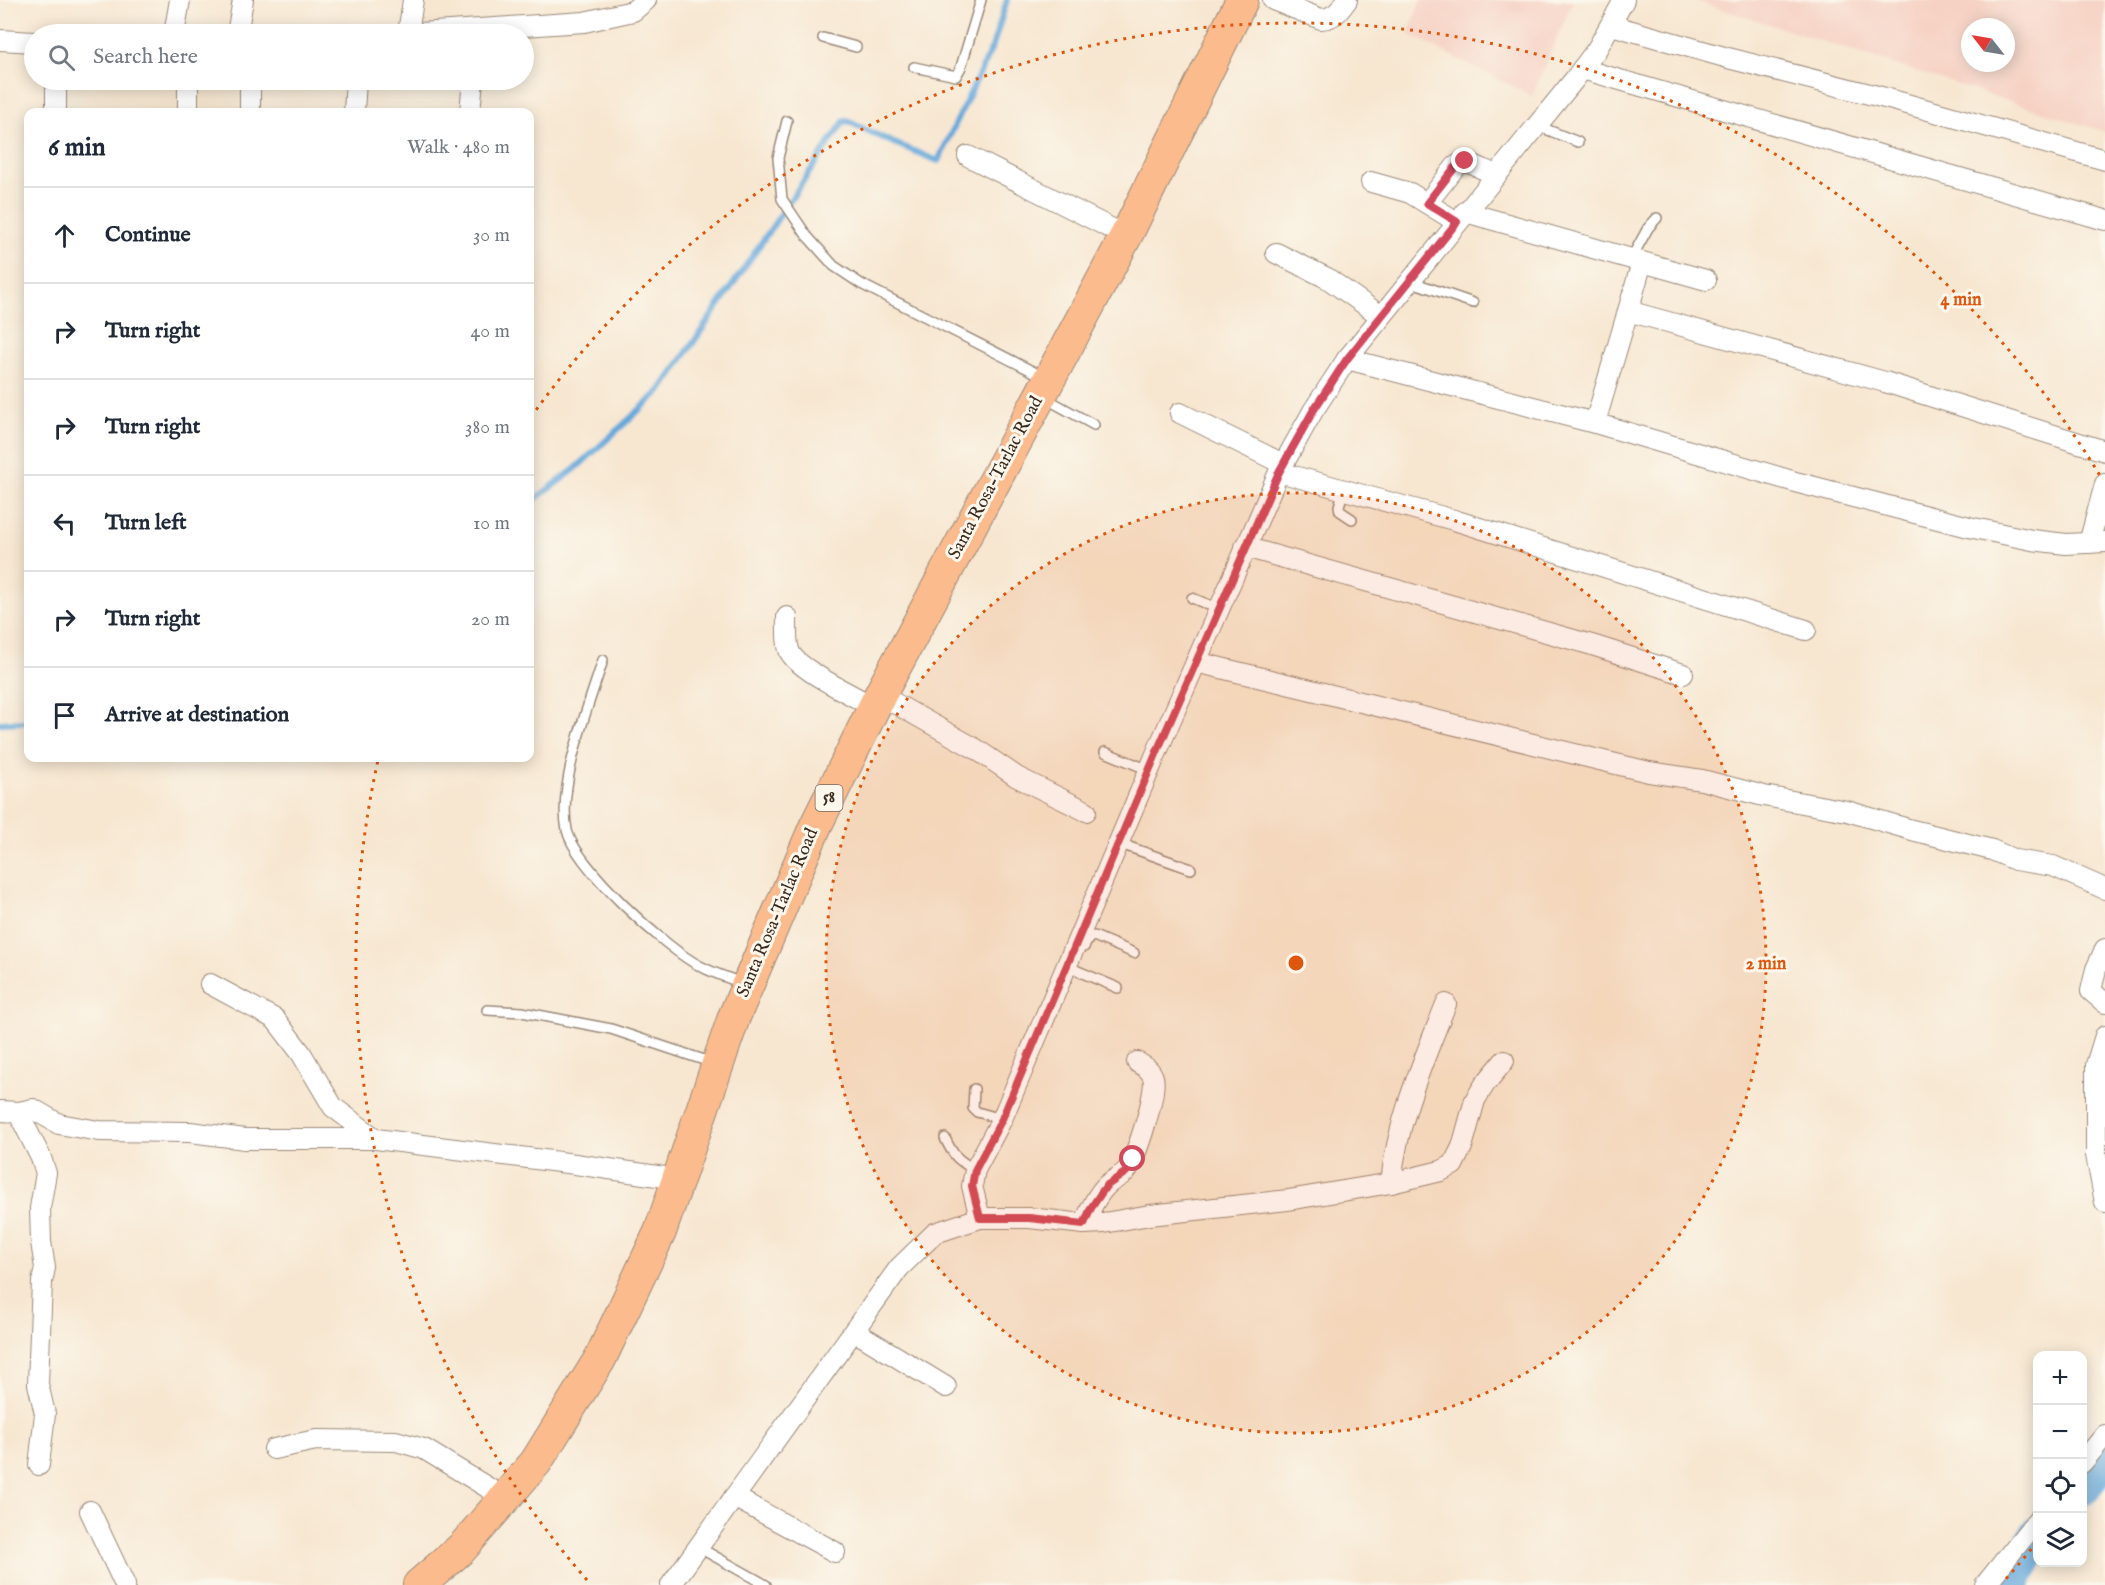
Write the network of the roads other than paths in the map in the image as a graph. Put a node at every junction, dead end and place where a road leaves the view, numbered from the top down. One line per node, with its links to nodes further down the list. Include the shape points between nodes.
1 (180, 0): 10 (street)
2 (243, 0): 11 (street)
3 (413, 0): 12 (street)
4 (646, 0): 14 (street, via 633,11 584,22)
5 (981, 0): 19 (lane, via 956,76)
6 (1242, 0): 42 (highway, Santa Rosa-Tarlac Road / 58)
7 (1273, 0): 8 (street, via 1321,19 1336,15)
8 (1347, 0)
9 (1624, 0): 13 (street)
10 (176, 24)
11 (239, 24)
12 (408, 24)
13 (1611, 25): 20 (street); 35 (street)
14 (534, 27)
15 (823, 38): 18 (lane)
16 (0, 40): 17 (street)
17 (24, 41)
18 (856, 47)
19 (914, 67)
20 (1582, 69): 32 (street); 41 (street)
21 (56, 90): 26 (street)
22 (188, 90): 27 (street)
23 (250, 90): 28 (street)
24 (355, 90): 29 (street)
25 (472, 90): 30 (street)
26 (56, 108)
27 (188, 108)
28 (250, 108)
29 (354, 108)
30 (470, 108)
31 (787, 121): 51 (lane, via 778,158 782,199 834,266)
32 (1538, 126): 33 (lane); 36 (street)
33 (1578, 142)
34 (968, 156): 42 (street)
35 (2105, 160)
36 (1496, 175): 38 (street, via 1465,161 1456,166); 39 (street)
37 (1371, 182): 38 (street, via 1410,193)
38 (1427, 203): 39 (street)
39 (1461, 217): 44 (street); 46 (street)
40 (1657, 218): 44 (lane, via 1643,235)
41 (2105, 220)
42 (1126, 236): 51 (highway, Santa Rosa-Tarlac Road / 58)
43 (1276, 253): 49 (street, via 1327,278)
44 (1637, 260): 45 (street); 48 (street)
45 (1706, 279)
46 (1409, 281): 47 (lane); 49 (street)
47 (1473, 303)
48 (1628, 311): 53 (street); 55 (street, via 1885,382)
49 (1381, 316): 50 (street)
50 (1347, 359): 53 (street); 56 (street)
51 (1044, 387): 54 (lane); 69 (highway, Santa Rosa-Tarlac Road / 58)
52 (1180, 413): 56 (street)
53 (1595, 423): 60 (street, via 1799,483 1969,527 2066,544)
54 (1094, 425)
55 (2105, 451)
56 (1281, 468): 58 (street); 61 (street)
57 (2105, 484): 60 (street)
58 (1344, 490): 59 (lane, via 1340,511); 65 (street, via 1476,526)
59 (1352, 519)
60 (2097, 542)
61 (1245, 547): 63 (street); 68 (street)
62 (1192, 598): 63 (lane)
63 (1219, 609): 67 (street)
64 (787, 617): 69 (street, via 789,652 796,661 822,679)
65 (1806, 630)
66 (603, 660): 81 (lane, via 566,785 567,831 586,864 665,944 699,966)
67 (1196, 662): 71 (street); 75 (street, via 1649,772 1847,811 1992,850 2015,860 2053,866)
68 (1683, 674)
69 (877, 701): 72 (street, via 976,749 1017,777); 81 (highway, Santa Rosa-Tarlac Road / 58, via 815,826)
70 (1105, 752): 71 (lane)
71 (1149, 770): 73 (street)
72 (1086, 811)
73 (1118, 843): 74 (lane); 76 (street)
74 (1191, 869)
75 (2105, 889)
76 (1074, 948): 78 (lane, via 1081,950 1094,936); 79 (street)
77 (2105, 950): 84 (street, via 2091,991)
78 (1134, 953)
79 (1066, 966): 82 (lane); 92 (street)
80 (210, 984): 94 (street, via 275,1019 302,1053 333,1107)
81 (747, 986): 89 (highway, Santa Rosa-Tarlac Road / 58)
82 (1118, 988)
83 (1446, 1004): 97 (street, via 1409,1098 1393,1158)
84 (2105, 1004)
85 (487, 1010): 89 (lane, via 522,1012 611,1029)
86 (2105, 1036): 98 (street, via 2096,1065 2096,1155)
87 (1504, 1061): 97 (street, via 1475,1100 1453,1165)
88 (1137, 1062): 100 (street, via 1149,1069 1154,1079 1148,1113 1126,1172 1106,1186)
89 (718, 1065): 96 (highway, Santa Rosa-Tarlac Road / 58)
90 (974, 1089): 92 (lane, via 973,1108)
91 (9, 1112): 94 (street, via 33,1109 59,1124 99,1131 190,1132 245,1139); 106 (street, via 41,1158 46,1173 40,1208 45,1268 38,1383 45,1414)
92 (1002, 1119): 95 (street)
93 (945, 1138): 95 (lane, via 952,1153)
94 (376, 1139): 96 (street)
95 (975, 1170): 99 (street, via 972,1186)
96 (678, 1179): 108 (highway, Santa Rosa-Tarlac Road / 58, via 660,1232 600,1359 536,1462)
97 (1391, 1183): 100 (street, via 1288,1200)
98 (2105, 1202)
99 (980, 1218): 100 (street); 101 (street, via 935,1233 917,1249)
100 (1084, 1224)
101 (854, 1331): 102 (street); 107 (street)
102 (946, 1387)
103 (2105, 1434): 105 (street)
104 (274, 1449): 108 (street, via 316,1440 396,1441 424,1449)
105 (2084, 1459)
106 (39, 1465)
107 (734, 1497): 111 (street); 112 (street)
108 (505, 1498): 114 (highway, Santa Rosa-Tarlac Road / 58, via 462,1548)
109 (90, 1511): 113 (street)
110 (2033, 1524): 117 (street)
111 (698, 1547): 115 (street); 116 (lane)
112 (835, 1552)
113 (125, 1585)
114 (419, 1585)
115 (671, 1585)
116 (766, 1585)
117 (1984, 1585)

